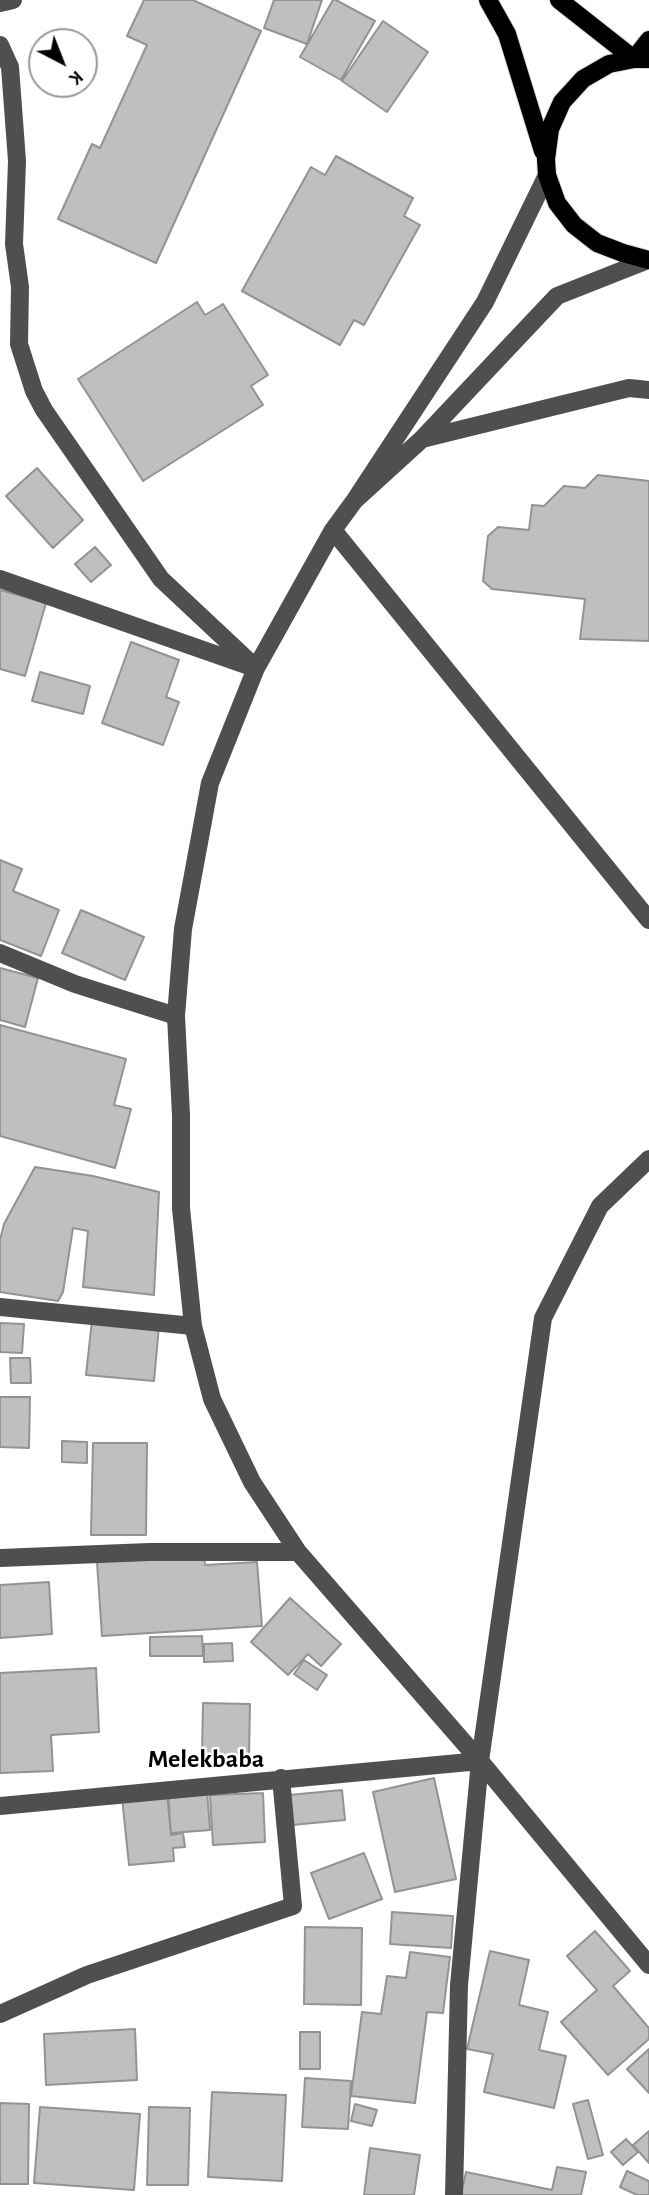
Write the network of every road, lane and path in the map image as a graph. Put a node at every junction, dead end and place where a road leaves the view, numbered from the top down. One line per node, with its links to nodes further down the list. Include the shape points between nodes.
1 (13, 0): 4 (street)
2 (488, 0): 8 (main road, via 507,34)
3 (559, 0): 7 (main road)
4 (0, 3)
5 (649, 40): 7 (main road)
6 (0, 45): 9 (street, via 10,67 18,161)
7 (642, 59): 8 (main road, via 609,64 583,79 562,102 550,129)
8 (547, 167): 10 (main road, via 557,203 574,225 597,243); 13 (street, via 485,302)
9 (7, 248): 16 (street, via 20,287 19,344 44,410 161,579)
10 (649, 260): 12 (street, via 558,296)
11 (649, 390): 12 (street, via 629,388)
12 (422, 439): 13 (street)
13 (355, 500): 14 (street)
14 (332, 530): 16 (street); 17 (street)
15 (0, 579): 16 (street)
16 (256, 668): 19 (street, via 210,783 183,929)
17 (649, 919)
18 (0, 953): 19 (street, via 75,985)
19 (176, 1016): 22 (street, via 181,1208)
20 (649, 1158): 25 (street, via 600,1206 542,1318)
21 (0, 1307): 22 (street)
22 (193, 1326): 23 (street, via 212,1399 252,1482)
23 (298, 1552): 24 (street); 25 (street)
24 (0, 1558)
25 (480, 1761): 26 (street); 28 (street); 30 (street, via 459,1985)
26 (281, 1778): 27 (street); 29 (street, via 293,1906 87,1975)
27 (0, 1806)
28 (649, 1965)
29 (0, 2014)
30 (454, 2195)

